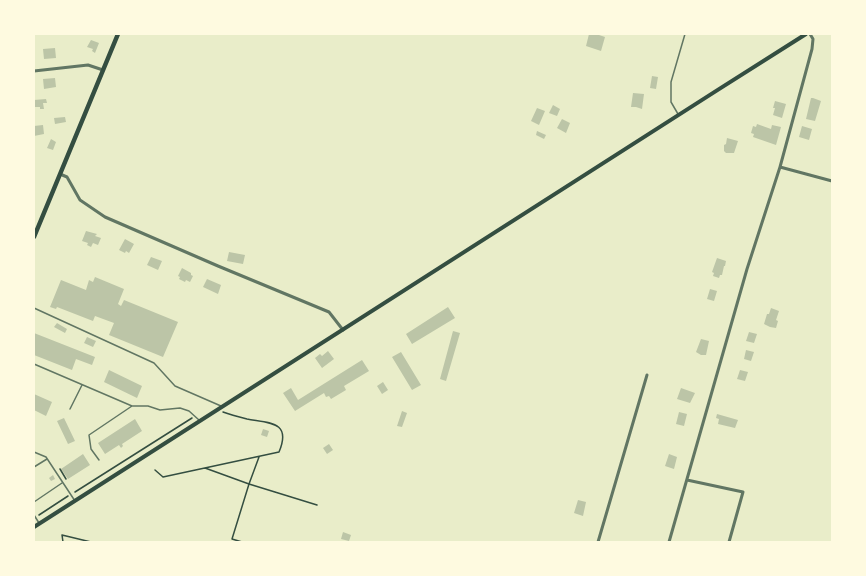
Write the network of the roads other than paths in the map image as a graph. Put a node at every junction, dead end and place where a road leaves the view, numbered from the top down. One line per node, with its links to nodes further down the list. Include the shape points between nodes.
1 (118, 34): 6 (main road)
2 (685, 34): 7 (lane, via 671,82 671,102)
3 (806, 34): 7 (main road)
4 (810, 34): 8 (street, via 813,39 812,49)
5 (34, 70): 6 (street, via 88,65)
6 (102, 70): 9 (main road)
7 (678, 114): 13 (main road)
8 (780, 167): 10 (street); 25 (street)
9 (60, 174): 11 (main road); 13 (street, via 67,177 80,200 105,217 329,312)
10 (832, 181)
11 (34, 237)
12 (34, 308): 18 (lane, via 154,363 175,386)
13 (342, 330): 18 (main road)
14 (34, 364): 16 (lane)
15 (647, 375): 32 (street)
16 (82, 385): 17 (lane); 19 (lane)
17 (132, 406): 20 (lane, via 148,406 160,410 180,408 189,411); 23 (lane, via 89,435 92,449)
18 (221, 408): 20 (main road)
19 (70, 409)
20 (200, 421): 27 (main road)
21 (34, 452): 22 (lane)
22 (47, 459): 24 (lane); 26 (lane)
23 (99, 460)
24 (34, 467)
25 (687, 480): 33 (street); 34 (street, via 742,492)
26 (63, 483): 27 (lane); 28 (lane)
27 (75, 501): 30 (main road)
28 (34, 502)
29 (35, 516): 30 (lane)
30 (39, 523): 31 (main road)
31 (34, 527)
32 (598, 542)
33 (669, 542)
34 (729, 542)

